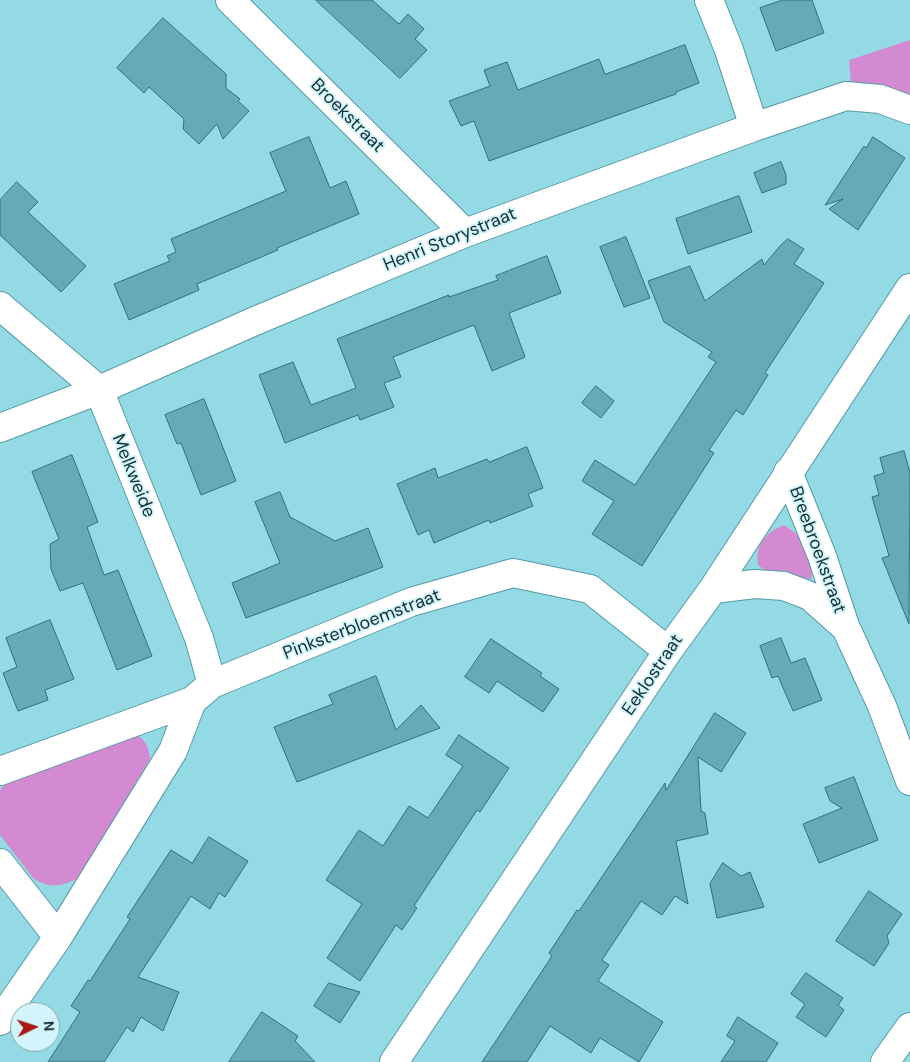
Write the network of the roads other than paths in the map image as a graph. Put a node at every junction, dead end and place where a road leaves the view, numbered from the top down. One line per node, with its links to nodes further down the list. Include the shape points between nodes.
1 (230, 0): 5 (street, Broekstraat)
2 (709, 0): 4 (street)
3 (910, 110): 4 (street, Henri Storystraat, via 880,99 846,96)
4 (754, 127): 5 (street, Henri Storystraat)
5 (465, 233): 8 (street, Henri Storystraat)
6 (910, 288): 10 (street, Eeklostraat)
7 (0, 306): 8 (street, Melkweide)
8 (99, 390): 9 (street, Henri Storystraat); 14 (street, Melkweide, via 199,638)
9 (0, 428)
10 (788, 472): 11 (street, Eeklostraat); 12 (street, Breebroekstraat, via 822,556)
11 (713, 589): 12 (street, Breebroekstraat, via 755,584 784,586 810,596); 13 (street, Eeklostraat)
12 (846, 628): 16 (street, Breebroekstraat, via 882,706)
13 (668, 651): 14 (street, Pinksterbloemstraat, via 590,589 514,573 410,602); 21 (street, Eeklostraat)
14 (202, 693): 15 (street, Pinksterbloemstraat); 18 (street, via 173,751)
15 (0, 771)
16 (910, 780)
17 (0, 862): 18 (street)
18 (58, 937): 19 (street)
19 (0, 1021)
20 (910, 1027): 22 (street)
21 (394, 1062)
22 (885, 1062)

